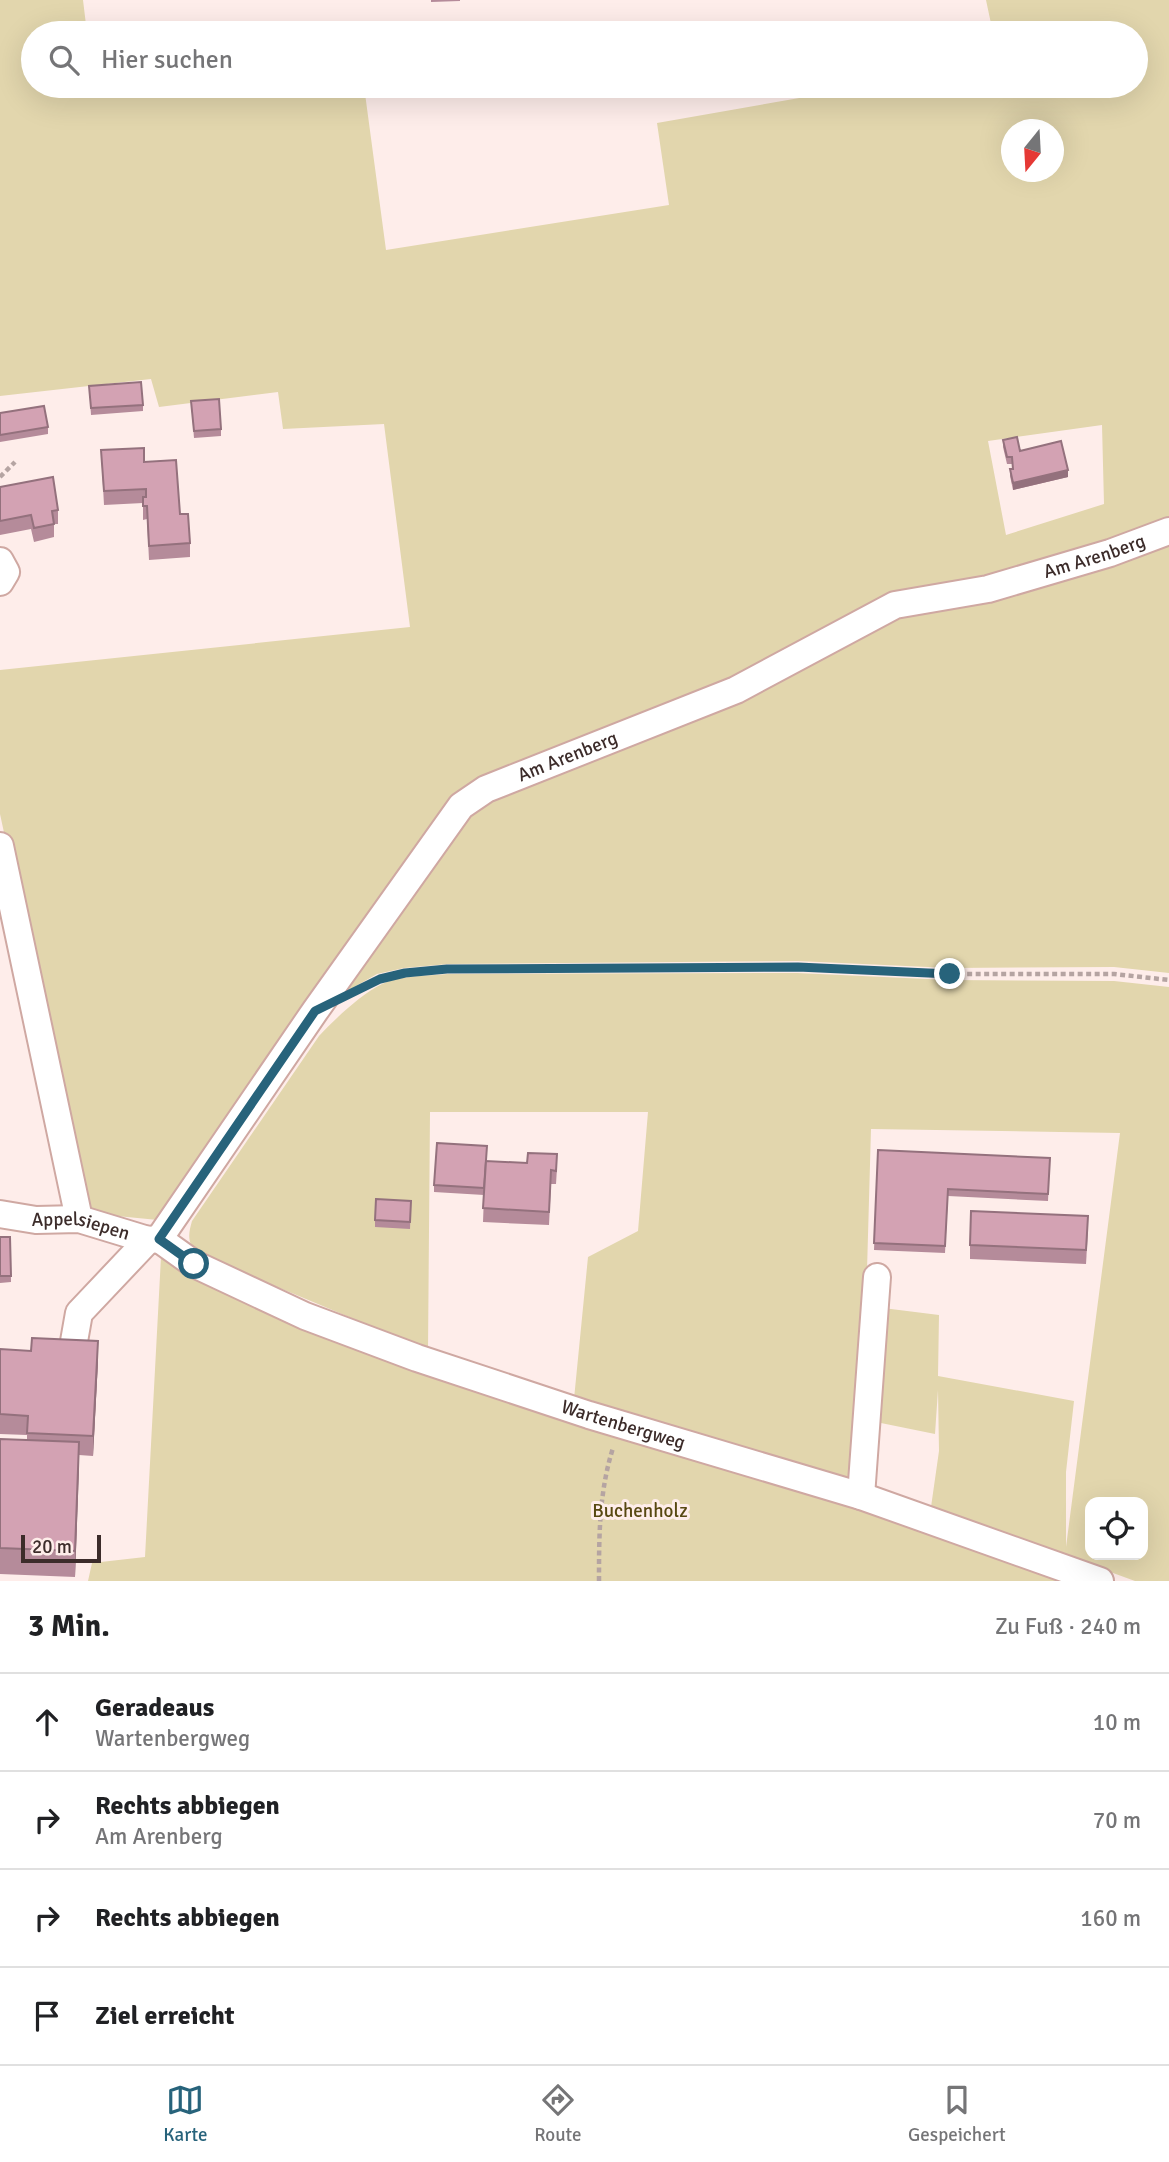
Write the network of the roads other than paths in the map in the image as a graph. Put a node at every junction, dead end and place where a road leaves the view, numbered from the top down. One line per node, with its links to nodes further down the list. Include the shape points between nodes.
1 (1169, 531): 7 (street, Am Arenberg, via 988,589 895,606 736,690 486,789 461,806)
2 (0, 561): 3 (street, via 6,572)
3 (0, 582)
4 (0, 846): 6 (street)
5 (0, 1214): 6 (street, Appelsiepen, via 36,1220)
6 (79, 1219): 7 (street, Appelsiepen)
7 (154, 1239): 9 (street, Am Arenberg, via 79,1314); 10 (street, Wartenbergweg, via 194,1264 305,1317 624,1425)
8 (877, 1277): 10 (street)
9 (73, 1347)
10 (862, 1496): 11 (street, Wartenbergweg)
11 (1100, 1581)

